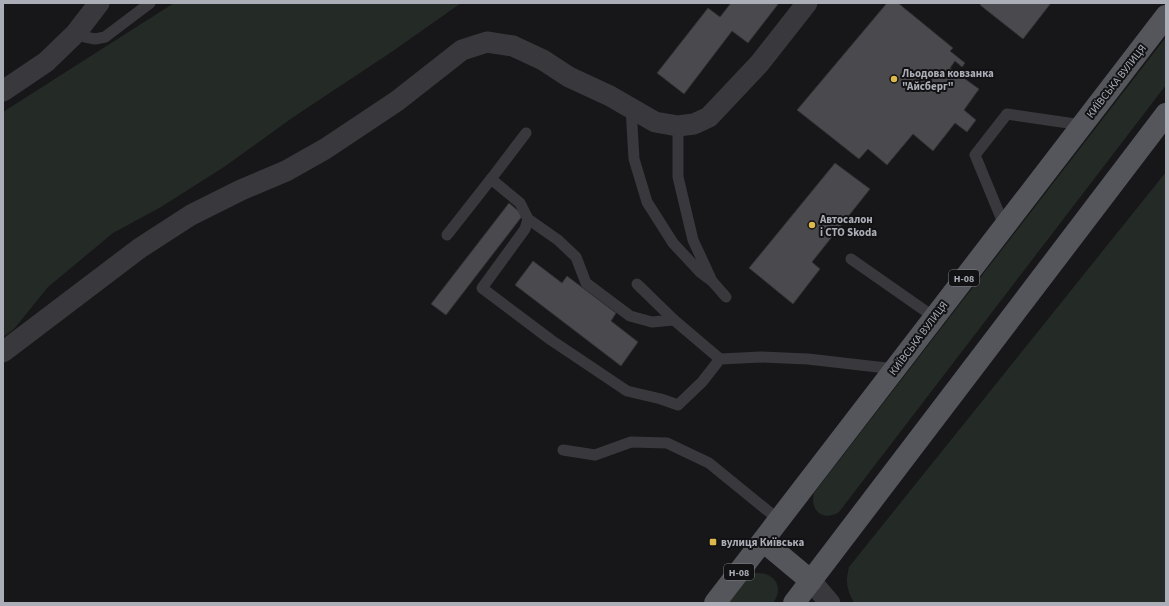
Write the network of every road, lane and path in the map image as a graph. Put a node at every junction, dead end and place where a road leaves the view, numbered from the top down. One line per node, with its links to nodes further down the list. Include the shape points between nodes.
1 (99, 3): 5 (street)
2 (150, 3): 5 (lane, via 105,38 95,39)
3 (807, 3): 10 (street, via 759,64 709,117 694,124)
4 (1166, 16): 9 (main road, КИЇВСЬКА ВУЛИЦЯ / Н-08)
5 (76, 33): 6 (street, via 46,62)
6 (3, 91)
7 (631, 108): 10 (street, via 655,122); 17 (lane, via 634,159 647,202 673,243); 22 (street, via 514,46 488,42 462,50 397,102 325,149 286,171 190,216 140,248)
8 (1166, 114): 28 (main road)
9 (1082, 125): 14 (main road, КИЇВСЬКА ВУЛИЦЯ / Н-08); 14 (lane, via 1007,114 975,155)
10 (678, 126): 17 (lane, via 678,177 693,240)
11 (526, 132): 12 (lane)
12 (491, 179): 13 (lane, via 520,203); 15 (lane)
13 (528, 220): 21 (lane, via 558,240 576,258 586,283 630,316 652,322); 23 (lane, via 525,229 482,288 551,340 627,391 678,405 702,382)
14 (1004, 225): 20 (main road, КИЇВСЬКА ВУЛИЦЯ / Н-08)
15 (446, 234)
16 (851, 259): 20 (lane)
17 (712, 281): 19 (lane)
18 (637, 284): 21 (lane)
19 (726, 297)
20 (934, 317): 24 (main road, КИЇВСЬКА ВУЛИЦЯ / Н-08)
21 (674, 320): 23 (lane)
22 (3, 352)
23 (720, 359): 24 (lane, via 808,359)
24 (895, 369): 26 (main road, КИЇВСЬКА ВУЛИЦЯ / Н-08)
25 (563, 450): 26 (lane, via 595,455 631,442 667,443 710,463)
26 (779, 520): 27 (main road, КИЇВСЬКА ВУЛИЦЯ / Н-08)
27 (763, 541): 28 (main road); 29 (main road, КИЇВСЬКА ВУЛИЦЯ / Н-08)
28 (811, 581): 30 (main road); 31 (street)
29 (715, 603)
30 (794, 603)
31 (830, 603)

